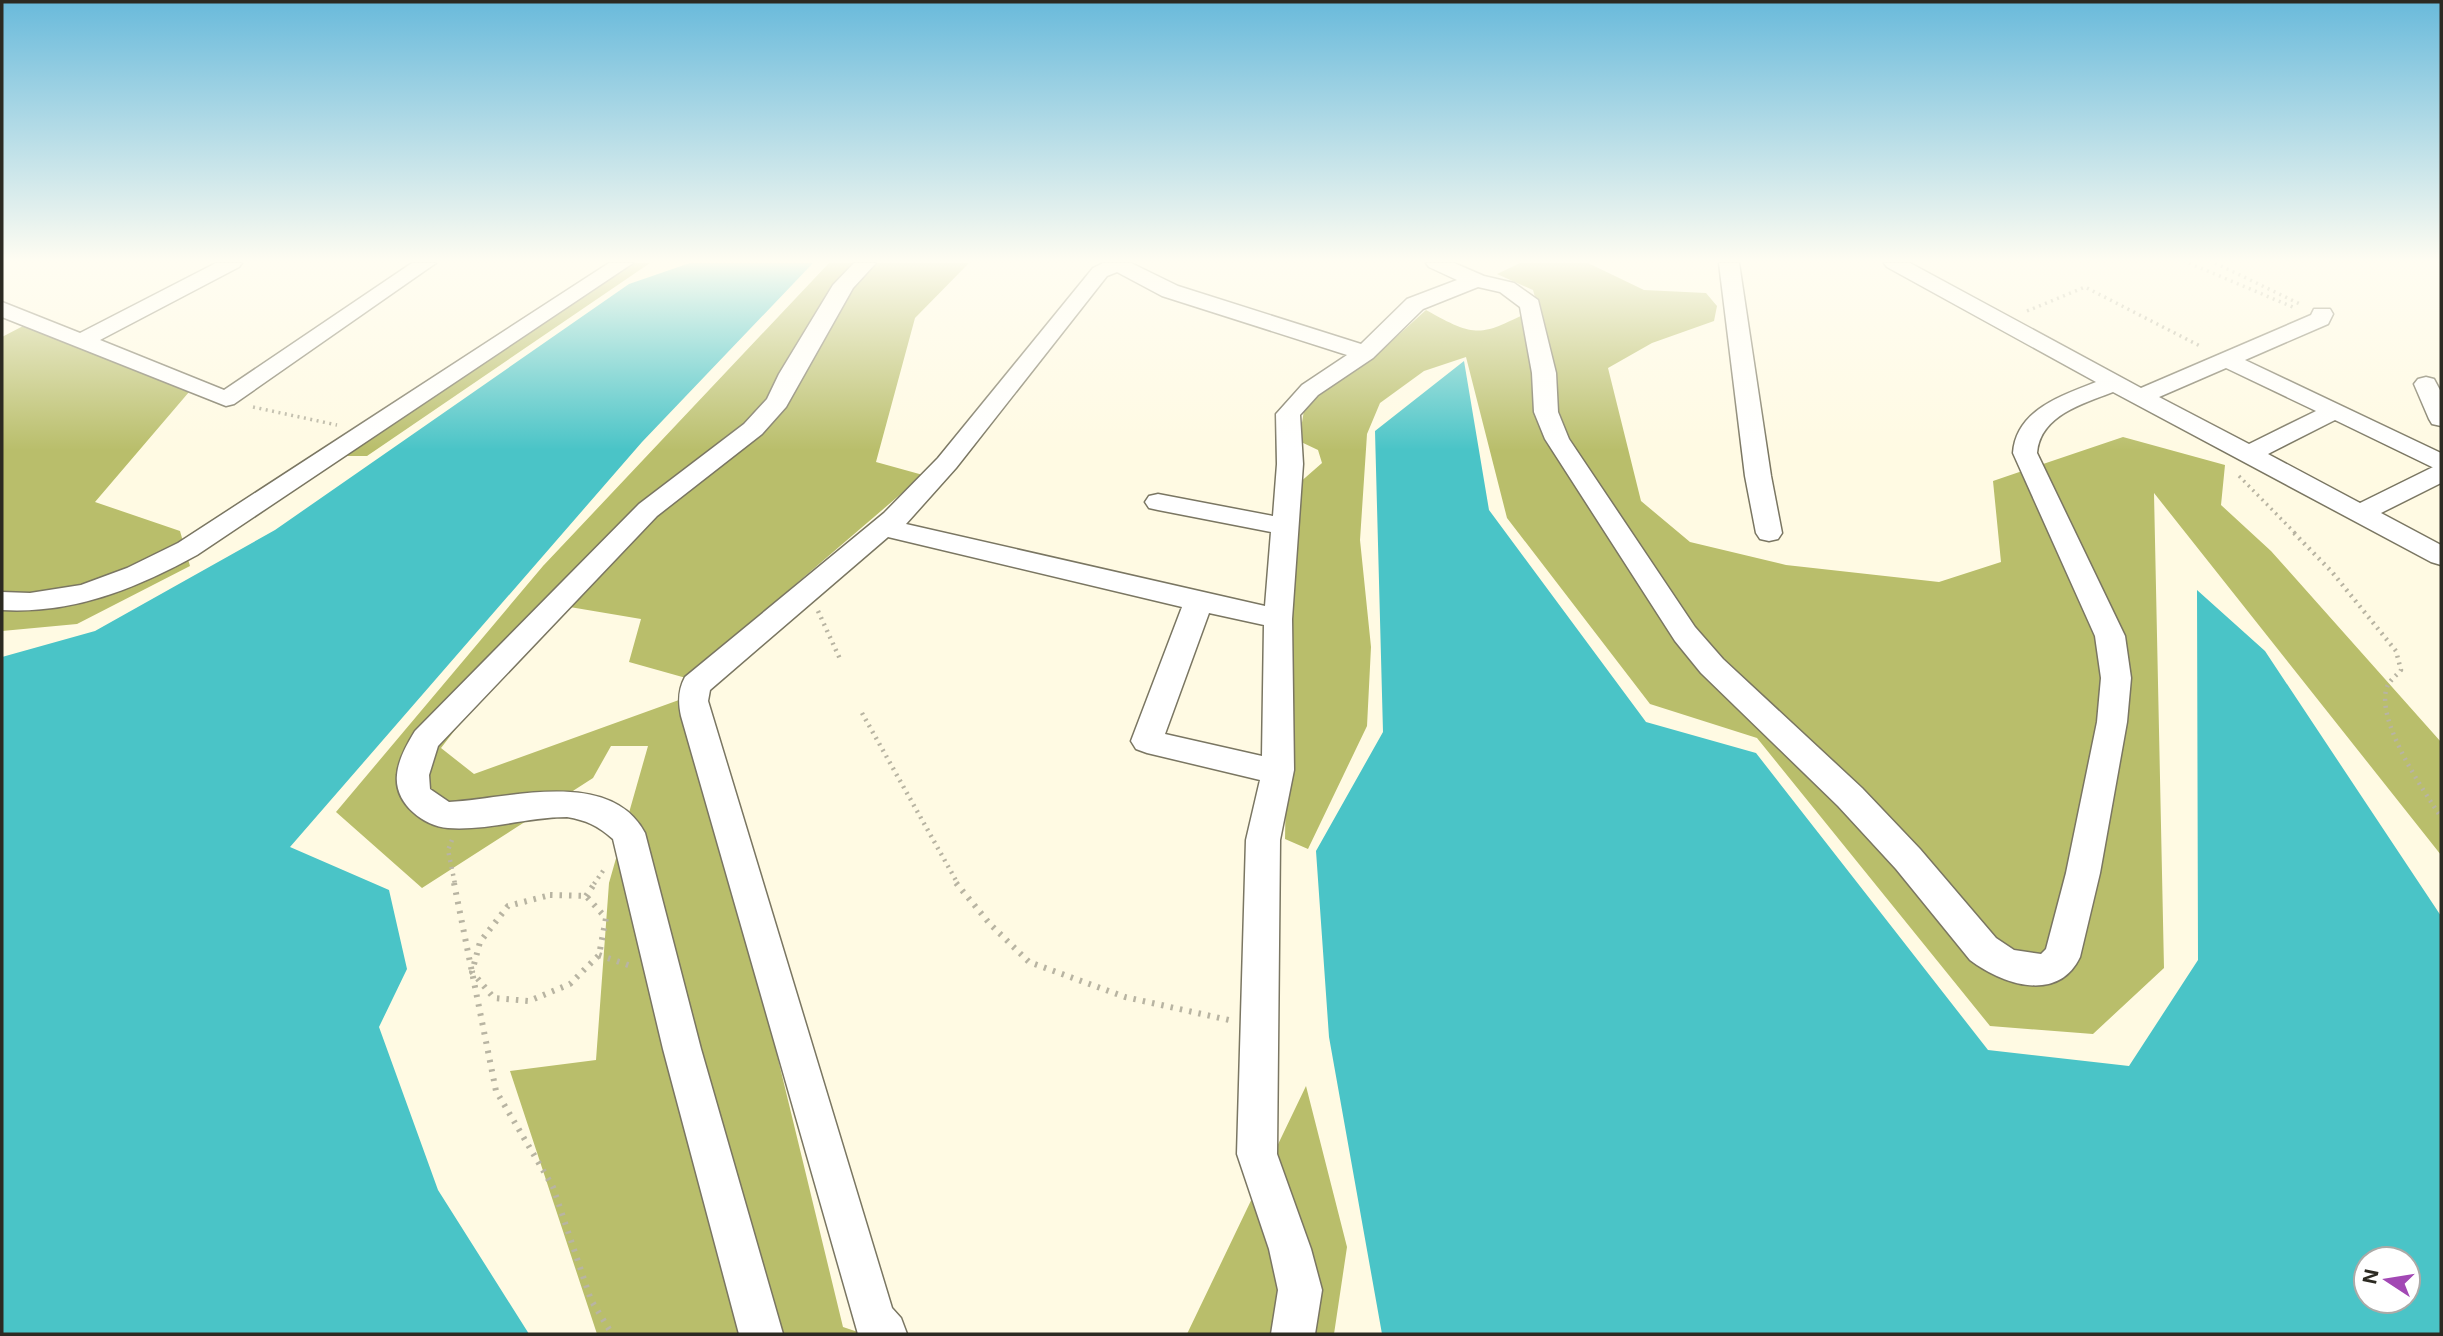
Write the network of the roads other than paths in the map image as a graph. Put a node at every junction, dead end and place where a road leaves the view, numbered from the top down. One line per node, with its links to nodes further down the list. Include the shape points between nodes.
1 (42, 325): 13 (street)
2 (111, 325): 13 (street)
3 (334, 325): 13 (street, via 226,399)
4 (516, 325): 30 (street, via 369,432 212,535 133,577 30,604)
5 (821, 325): 34 (street, via 778,402 753,429 638,520 426,739 412,777 418,797 430,810 447,815 575,803 602,810 628,833)
6 (1056, 325): 26 (street, via 947,463)
7 (1278, 325): 14 (street)
8 (1393, 325): 14 (street)
9 (1534, 325): 16 (street, via 1546,412 1557,439 1685,634 1744,699 1850,797 1983,949 2017,968 2048,970 2062,957 2083,873 2116,678 2110,636 2025,453 2024,441 2035,421)
10 (1737, 325): 28 (street)
11 (2006, 325): 16 (street)
12 (2300, 325): 15 (street)
13 (80, 341)
14 (1365, 353): 27 (street, via 1310,390 1288,414 1290,464)
15 (2225, 359): 18 (street); 19 (street)
16 (2115, 383): 18 (street)
17 (2427, 384): 20 (street)
18 (2140, 397): 21 (street)
19 (2333, 412): 21 (street); 22 (street)
20 (2441, 419)
21 (2247, 454): 25 (street)
22 (2441, 462)
23 (2441, 473): 25 (street)
24 (1158, 502): 27 (street)
25 (2360, 513): 29 (street)
26 (892, 519): 31 (street, via 892,527 901,533); 35 (street, via 703,678 696,685 693,701 874,1320)
27 (1283, 526): 32 (street)
28 (1769, 533)
29 (2441, 556)
30 (2, 601)
31 (1198, 603): 32 (street); 33 (street, via 1147,741)
32 (1278, 619): 33 (street)
33 (1278, 770): 36 (street, via 1263,840 1257,1154 1300,1290)
34 (761, 1334)
35 (885, 1334)
36 (1293, 1334)

